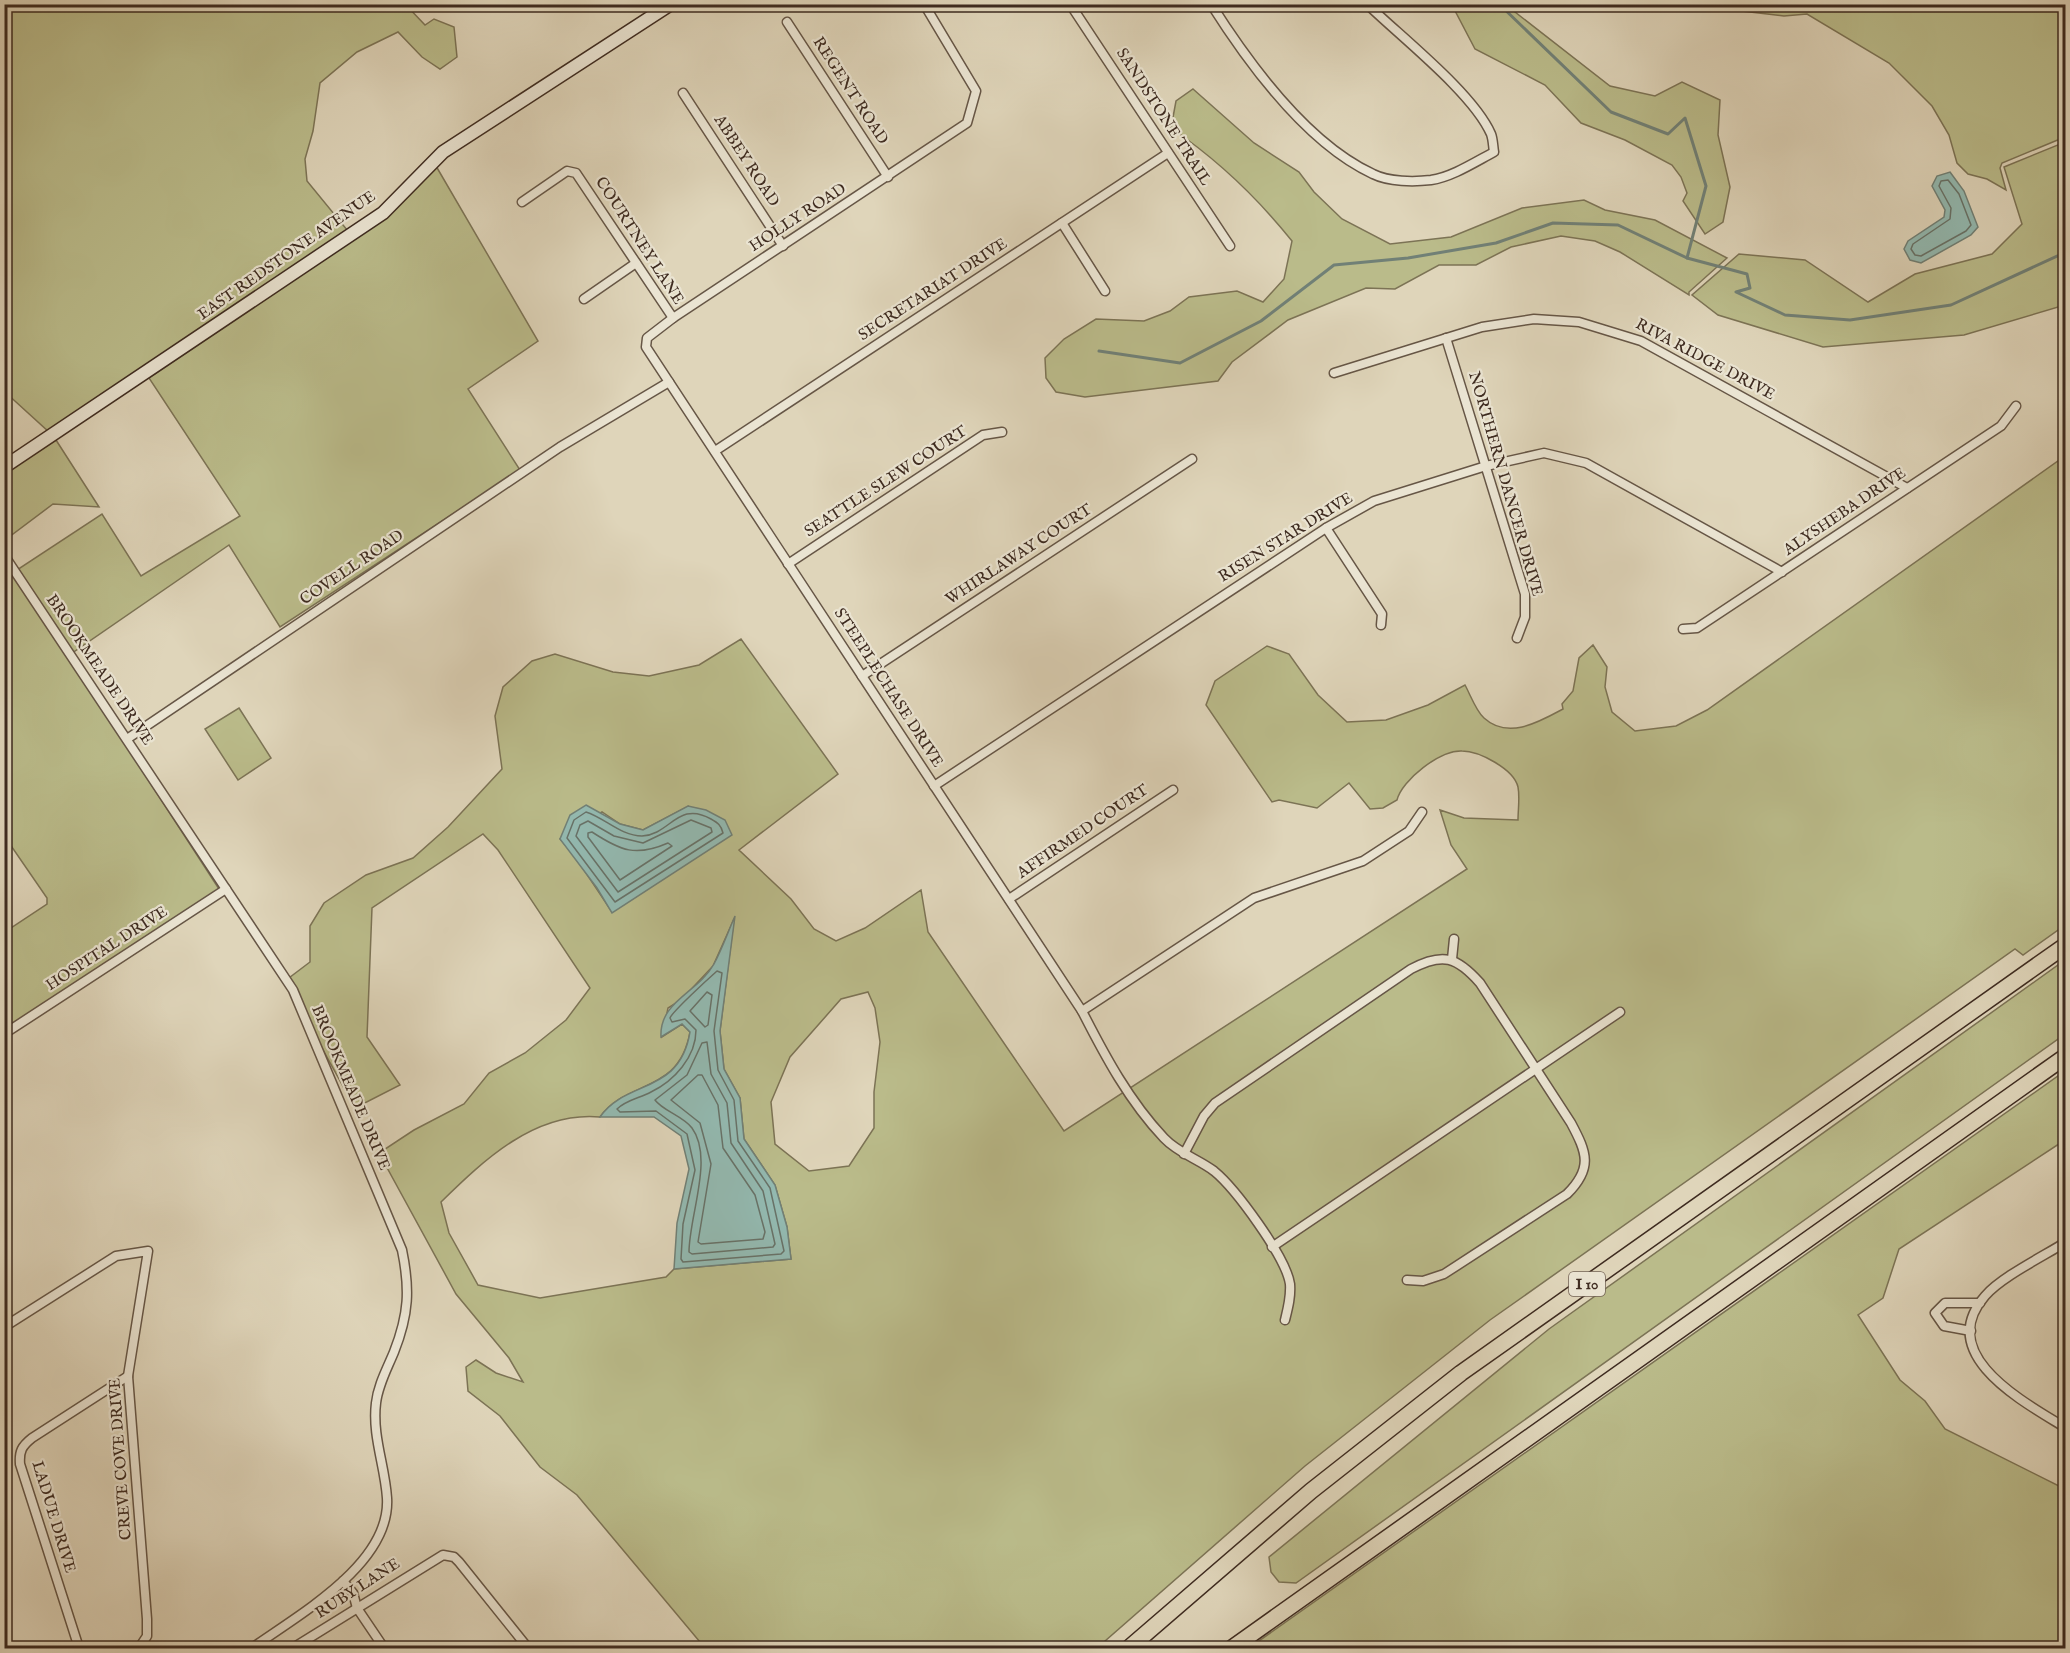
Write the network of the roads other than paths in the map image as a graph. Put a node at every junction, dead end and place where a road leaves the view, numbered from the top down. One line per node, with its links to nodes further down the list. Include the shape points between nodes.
1 (672, 4): 26 (street, EAST REDSTONE AVENUE, via 442,152 383,213)
2 (924, 4): 9 (street, HOLLY ROAD, via 976,91 967,123)
3 (1070, 4): 8 (street, SANDSTONE TRAIL)
4 (1211, 4): 5 (street, via 1276,95 1335,150 1374,175 1404,181 1434,180 1494,152 1491,135 1478,113)
5 (1367, 4)
6 (787, 22): 9 (street, REGENT ROAD)
7 (683, 93): 12 (street, ABBEY ROAD)
8 (1168, 153): 11 (street, SECRETARIAT DRIVE); 13 (street, SANDSTONE TRAIL)
9 (888, 177): 12 (street, HOLLY ROAD)
10 (522, 202): 14 (street, COURTNEY LANE, via 567,171 576,172)
11 (1062, 223): 15 (street); 23 (street, SECRETARIAT DRIVE)
12 (783, 246): 17 (street, HOLLY ROAD)
13 (1230, 246)
14 (636, 263): 16 (street); 17 (street, COURTNEY LANE)
15 (1105, 291)
16 (584, 299)
17 (672, 318): 20 (street, HOLLY ROAD, via 646,338 646,347)
18 (1446, 338): 19 (street, RIVA RIDGE DRIVE); 25 (street, NORTHERN DANCER DRIVE); 27 (street, RIVA RIDGE DRIVE, via 1482,327 1534,319 1579,322 1622,333)
19 (1334, 373)
20 (669, 382): 23 (street, STEEPLECHASE DRIVE); 36 (street, COVELL ROAD, via 531,465)
21 (2016, 406): 27 (street, ALYSHEBA DRIVE, via 2001,426)
22 (1002, 432): 30 (street, SEATTLE SLEW COURT, via 983,435)
23 (715, 451): 30 (street, STEEPLECHASE DRIVE)
24 (1192, 459): 35 (street, WHIRLAWAY COURT)
25 (1486, 466): 28 (street, RISEN STAR DRIVE, via 1374,501); 31 (street, RISEN STAR DRIVE, via 1544,453 1586,463); 34 (street, NORTHERN DANCER DRIVE, via 1525,594 1525,617)
26 (4, 467)
27 (1907, 488): 31 (street, ALYSHEBA DRIVE)
28 (1326, 528): 32 (street, via 1382,614); 37 (street, RISEN STAR DRIVE)
29 (4, 555): 36 (street, BROOKMEADE DRIVE)
30 (789, 564): 35 (street, STEEPLECHASE DRIVE)
31 (1782, 572): 33 (street, ALYSHEBA DRIVE, via 1697,628)
32 (1381, 625)
33 (1683, 629)
34 (1517, 638)
35 (862, 676): 37 (street, STEEPLECHASE DRIVE)
36 (127, 739): 40 (street, BROOKMEADE DRIVE)
37 (934, 786): 41 (street, STEEPLECHASE DRIVE)
38 (1173, 790): 41 (street, AFFIRMED COURT)
39 (1422, 812): 45 (street, via 1409,831 1363,861 1254,898)
40 (226, 889): 47 (street, HOSPITAL DRIVE); 60 (street, BROOKMEADE DRIVE, via 293,990 402,1250 407,1276 404,1323 376,1402 387,1501 384,1523 373,1547)
41 (1009, 899): 45 (street, STEEPLECHASE DRIVE)
42 (1454, 939): 44 (street)
43 (2066, 945): 68 (highway, I 10, via 1461,1373 1311,1491)
44 (1452, 959): 49 (street, via 1466,967 1480,983); 50 (street, via 1426,961 1411,969 1215,1103)
45 (1083, 1011): 50 (street, STEEPLECHASE DRIVE, via 1107,1060 1142,1113 1166,1141)
46 (1620, 1012): 49 (street)
47 (4, 1034)
48 (2066, 1056): 69 (highway)
49 (1535, 1070): 52 (street); 53 (street, via 1582,1143 1585,1167 1579,1182 1567,1194 1444,1274 1423,1281)
50 (1184, 1154): 52 (street, STEEPLECHASE DRIVE, via 1231,1187)
51 (2066, 1242): 54 (street, via 1997,1285)
52 (1272, 1246): 55 (street, STEEPLECHASE DRIVE, via 1290,1282)
53 (1407, 1280)
54 (1980, 1303): 57 (street); 57 (street, via 1945,1303 1935,1313 1944,1326)
55 (1285, 1320)
56 (4, 1327): 58 (street, CREVE COVE DRIVE, via 116,1256 148,1251)
57 (1971, 1331): 59 (street, via 1975,1354 1991,1376)
58 (128, 1376): 62 (street, LADUE DRIVE, via 32,1438 19,1455); 63 (street, CREVE COVE DRIVE, via 147,1619 147,1636)
59 (2066, 1428)
60 (343, 1581): 61 (street, via 353,1593); 64 (street, BROOKMEADE DRIVE)
61 (357, 1608): 65 (street, RUBY LANE); 66 (street); 67 (street, RUBY LANE, via 440,1556 454,1557)
62 (79, 1648)
63 (139, 1648)
64 (252, 1648)
65 (293, 1648)
66 (384, 1648)
67 (528, 1648)
68 (1129, 1648)
69 (1232, 1648)

